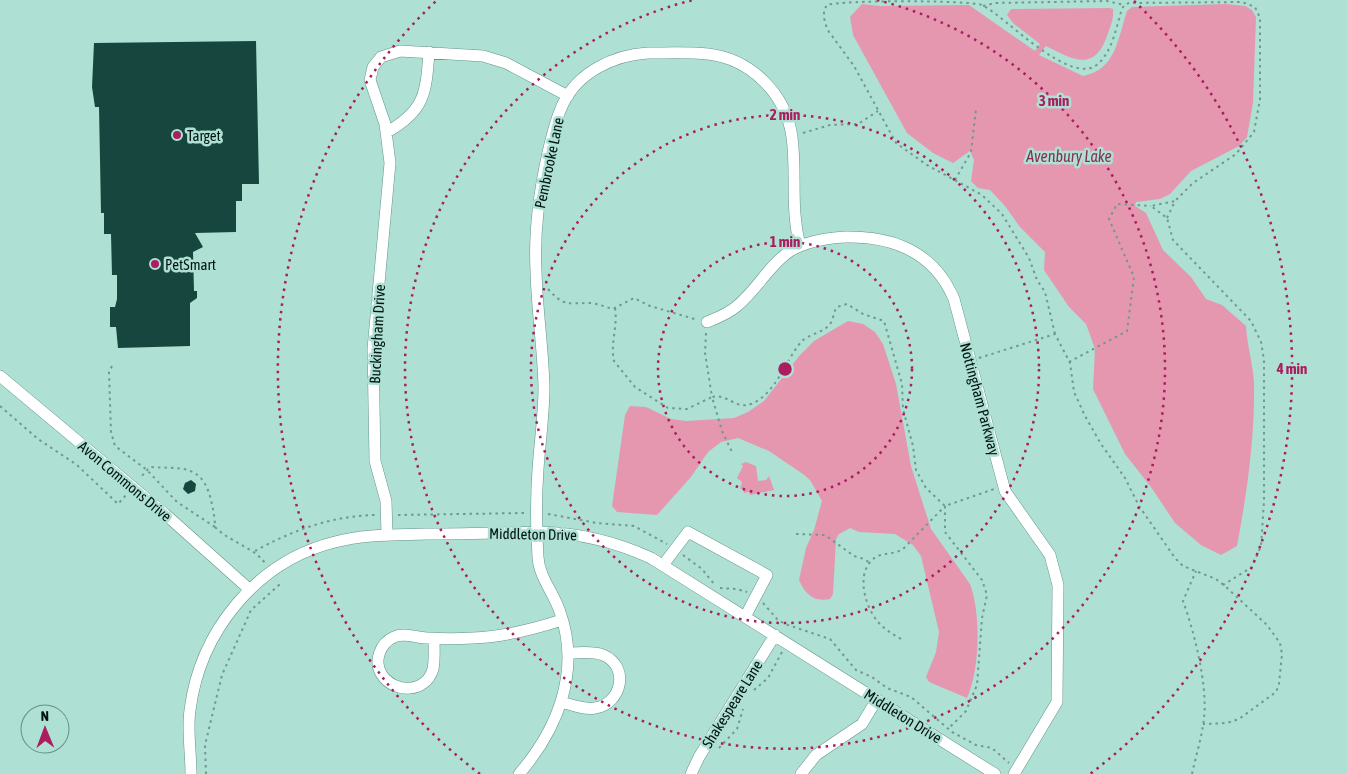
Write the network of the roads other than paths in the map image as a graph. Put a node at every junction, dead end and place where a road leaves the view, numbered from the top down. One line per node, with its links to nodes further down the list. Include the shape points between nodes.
1 (428, 52): 2 (street, Buckingham Drive, via 493,58); 3 (street, via 425,92 420,103 408,119); 3 (street, Buckingham Drive, via 389,53 380,57 373,67 370,80)
2 (568, 96): 4 (street, Pembrooke Lane, via 588,75 622,56 708,54 742,64 763,79 782,105 791,134 793,209); 7 (street, Pembrooke Lane, via 557,122 543,176 537,230 544,386)
3 (387, 132): 8 (street, Buckingham Drive, via 390,172 374,370 375,462 387,515)
4 (800, 246): 5 (street, Nottingham Parkway, via 781,258 737,306); 18 (street, Nottingham Parkway, via 824,239 863,236 894,242 918,254 950,290 1003,486 1019,514 1050,555 1058,585 1058,697)
5 (706, 322)
6 (0, 376): 10 (street, Avon Commons Drive)
7 (538, 532): 8 (street, Middleton Drive); 9 (street, Middleton Drive, via 600,539 635,550); 12 (street, Pembrooke Lane, via 539,565)
8 (387, 535): 10 (street, Middleton Drive, via 324,545 296,556)
9 (663, 565): 11 (street, Middleton Drive); 11 (street, via 688,532 767,575)
10 (249, 588): 19 (street, Middleton Drive, via 219,627 196,677 188,728)
11 (745, 617): 13 (street, Middleton Drive)
12 (562, 620): 14 (street, via 489,637); 15 (street, Pembrooke Lane)
13 (774, 635): 16 (street, Middleton Drive); 21 (street, Shakespeare Lane)
14 (434, 638): 14 (street, via 404,634 387,641 377,666 385,680 406,690 420,685 433,670)
15 (569, 653): 17 (street); 17 (street, via 592,653 608,658 618,669 620,686 618,695 597,708)
16 (877, 699): 22 (street, via 862,724 816,755); 23 (street, Middleton Drive)
17 (561, 702): 20 (street, via 548,736)
18 (1015, 771)
19 (191, 774)
20 (519, 774)
21 (691, 774)
22 (801, 774)
23 (995, 774)

